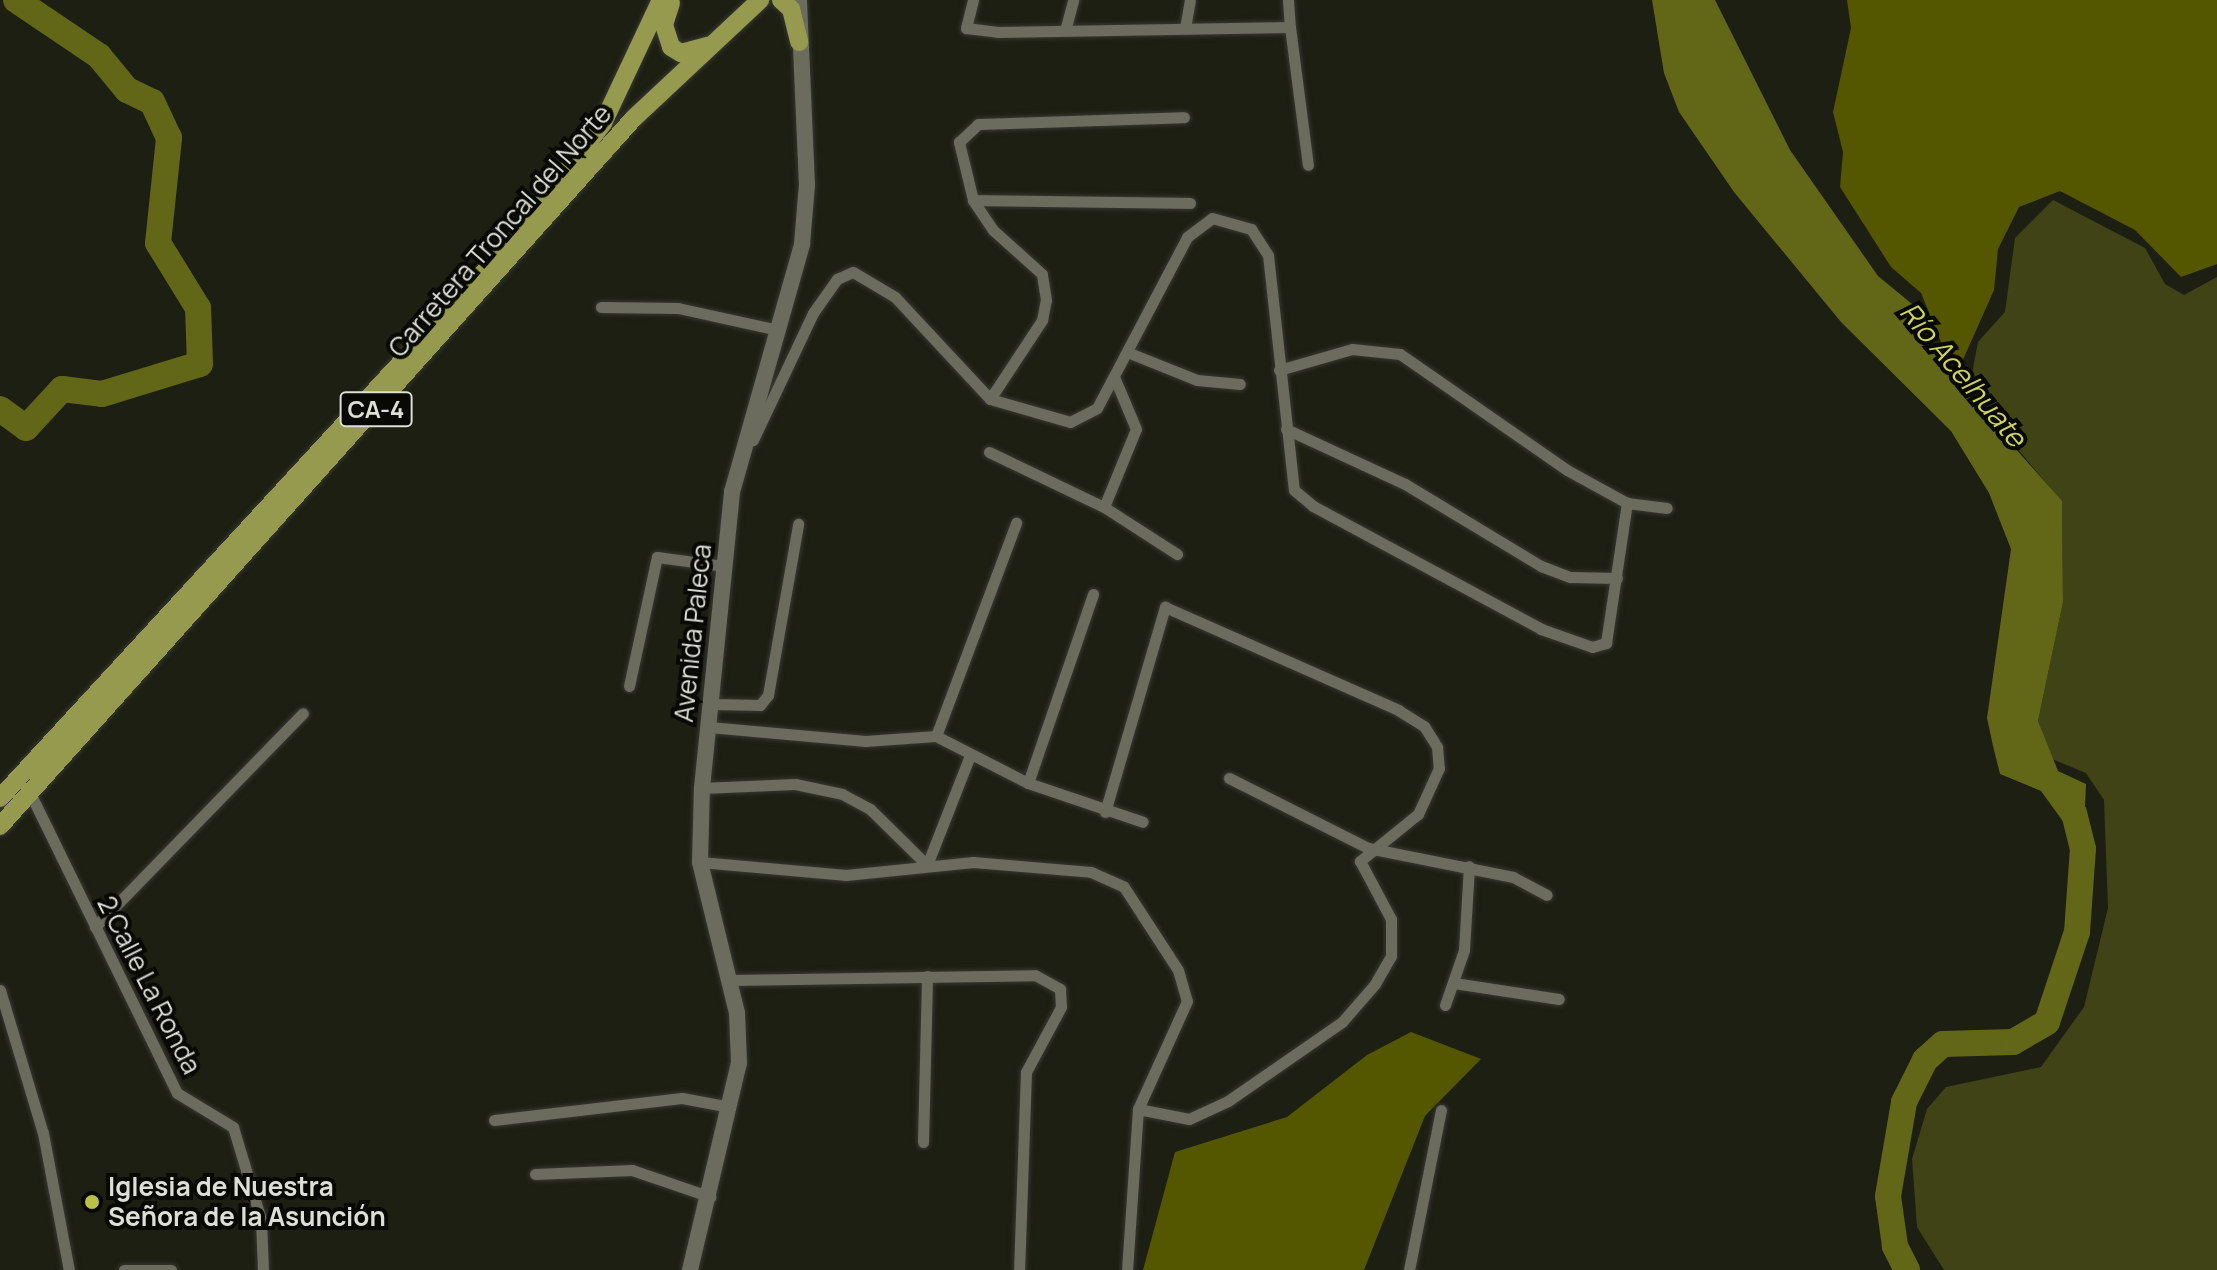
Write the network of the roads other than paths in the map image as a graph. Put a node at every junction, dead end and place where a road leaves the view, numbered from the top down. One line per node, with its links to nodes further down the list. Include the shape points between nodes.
1 (661, 0): 48 (main road, Carretera Troncal del Norte / CA-4, via 603,123 523,230)
2 (672, 0): 14 (main road, via 664,25 671,47 681,53)
3 (760, 0): 14 (main road, Carretera Troncal del Norte / CA-4)
4 (781, 0): 13 (main road, via 791,9)
5 (799, 0): 13 (main road, Avenida Paleca)
6 (973, 0): 10 (street, via 966,28)
7 (1073, 0): 10 (street)
8 (1190, 0): 12 (street)
9 (1288, 0): 11 (street)
10 (1066, 27): 12 (street)
11 (1290, 27): 12 (street); 16 (street)
12 (1185, 28)
13 (799, 42): 20 (main road, Avenida Paleca, via 807,185 802,244)
14 (712, 44): 47 (main road, Carretera Troncal del Norte / CA-4, via 634,118)
15 (1184, 117): 17 (street, via 978,124 959,142)
16 (1308, 165)
17 (973, 200): 18 (street); 25 (street, via 993,230 1042,274 1046,300 1042,320)
18 (1190, 203)
19 (601, 307): 20 (street, via 678,308)
20 (778, 330): 28 (main road, Avenida Paleca)
21 (1127, 352): 22 (street, via 1187,237 1212,218 1251,229 1268,255); 23 (street); 24 (street, via 1197,380)
22 (1279, 370): 26 (street); 29 (street, via 1352,349 1400,354 1567,470)
23 (1115, 379): 25 (street, via 1097,408 1070,422); 30 (street, via 1136,429)
24 (1240, 384)
25 (990, 399): 28 (street, via 895,297 853,272 837,279 813,313)
26 (1286, 429): 36 (street, via 1405,484 1541,566 1570,577); 36 (street, via 1294,490 1313,506 1576,645 1606,643)
27 (989, 452): 30 (street)
28 (732, 492): 35 (main road, Avenida Paleca)
29 (1627, 503): 31 (street); 36 (street)
30 (1104, 507): 34 (street)
31 (1667, 508)
32 (1016, 523): 42 (street)
33 (798, 524): 39 (street, via 768,695 760,705)
34 (1177, 554)
35 (724, 566): 38 (street, via 657,557); 39 (main road, Avenida Paleca)
36 (1617, 578)
37 (1093, 594): 45 (street)
38 (629, 686)
39 (711, 704): 41 (main road, Avenida Paleca)
40 (303, 713): 57 (street)
41 (709, 727): 42 (street, via 865,741); 46 (main road, Avenida Paleca)
42 (936, 736): 43 (street)
43 (970, 755): 45 (street); 54 (street)
44 (1229, 778): 52 (street)
45 (1028, 783): 49 (street)
46 (702, 788): 53 (main road, Avenida Paleca); 54 (street, via 795,784 842,794 870,809)
47 (30, 793): 51 (main road, Carretera Troncal del Norte / CA-4); 57 (street, 2 Calle La Ronda)
48 (0, 798)
49 (1105, 812): 50 (street); 52 (street, via 1161,609 1171,607 1424,726 1437,747 1432,788 1410,822)
50 (1143, 822)
51 (0, 826)
52 (1368, 848): 55 (street); 65 (street, via 1360,861 1389,903 1391,956 1342,1022 1228,1101 1189,1119)
53 (700, 862): 54 (street, via 846,875); 59 (main road, Avenida Paleca)
54 (927, 865): 65 (street, via 1091,872 1139,903 1187,1001)
55 (1469, 866): 56 (street); 60 (street, via 1464,950)
56 (1547, 895)
57 (95, 927): 74 (street, 2 Calle La Ronda, via 177,1093 233,1127 261,1220)
58 (927, 976): 59 (street); 68 (street); 76 (street, via 1035,975 1060,989 1061,1007 1026,1072)
59 (731, 980): 64 (main road, Avenida Paleca, via 739,1063)
60 (1454, 983): 62 (street); 63 (street)
61 (0, 990): 71 (street, via 43,1133)
62 (1559, 999)
63 (1445, 1005)
64 (730, 1107): 67 (street, via 682,1098); 70 (main road, Avenida Paleca)
65 (1138, 1109): 77 (street)
66 (1441, 1110): 78 (street)
67 (494, 1120)
68 (923, 1142)
69 (535, 1174): 70 (street, via 632,1170)
70 (711, 1197): 75 (main road, Avenida Paleca)
71 (69, 1270)
72 (124, 1270): 73 (street)
73 (171, 1270)
74 (263, 1270)
75 (690, 1270)
76 (1019, 1270)
77 (1127, 1270)
78 (1409, 1270)

